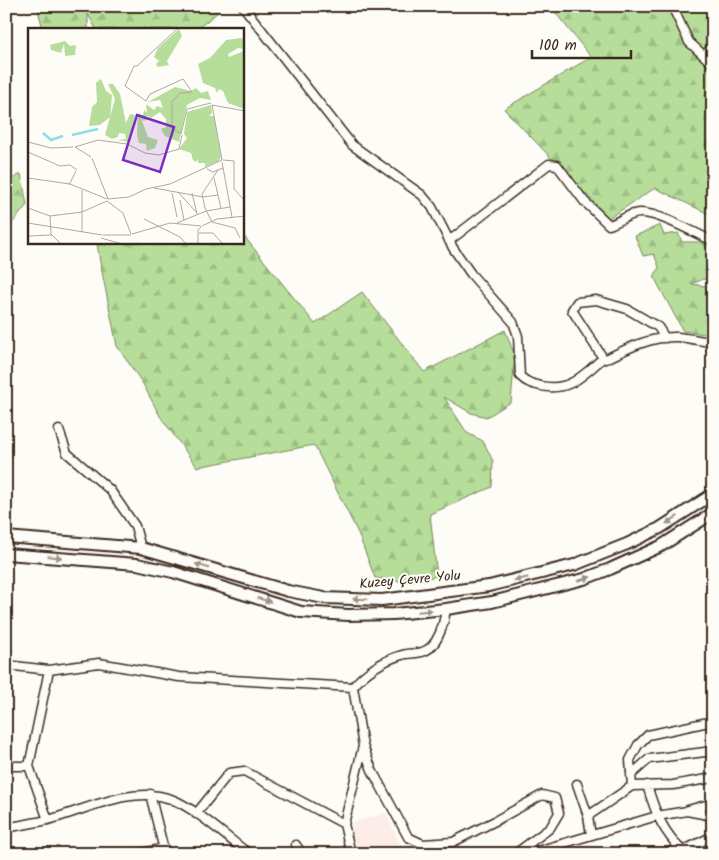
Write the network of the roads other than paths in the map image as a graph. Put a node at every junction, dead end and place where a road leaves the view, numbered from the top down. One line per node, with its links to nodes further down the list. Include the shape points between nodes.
1 (243, 6): 6 (street, via 352,145 422,195 432,207)
2 (672, 6): 4 (street, via 689,42)
3 (713, 47): 4 (street)
4 (704, 56): 5 (street)
5 (713, 64)
6 (449, 241): 7 (street, via 549,164 557,165 584,201 609,225 642,212); 10 (street, via 471,274 513,322 518,336 520,376 527,383 553,388 575,382)
7 (713, 241)
8 (665, 338): 9 (street); 10 (street, via 635,345); 10 (street, via 658,326 627,309 596,300 577,302 572,310)
9 (713, 342)
10 (603, 358)
11 (59, 430): 15 (street, via 67,453 110,490 135,526)
12 (713, 494): 15 (main road, Kuzey Çevre Yolu, one-way to 15, via 660,528 574,565 489,586 382,600 324,598 288,591)
13 (713, 513): 17 (main road, one-way to 13, via 492,602 584,579 661,546)
14 (6, 538): 15 (main road, Kuzey Çevre Yolu)
15 (141, 548)
16 (6, 554): 17 (main road, one-way to 17, via 137,564 301,612 348,615)
17 (446, 609): 20 (street, via 444,624 430,647 391,659 362,676)
18 (6, 665): 19 (street)
19 (49, 670): 20 (street, via 99,663 179,677); 25 (street)
20 (353, 687): 22 (street)
21 (713, 721): 26 (street, via 648,736 638,745 630,760)
22 (363, 746): 39 (street); 51 (street, via 372,770 408,837 423,844 453,842 542,795 555,798 560,813 550,828)
23 (713, 751): 26 (street, via 649,759)
24 (6, 766): 25 (street)
25 (29, 766): 38 (street)
26 (631, 775): 30 (street)
27 (713, 778): 29 (street, via 673,785)
28 (577, 784): 35 (street)
29 (647, 785): 30 (street); 36 (street)
30 (632, 786): 35 (street)
31 (150, 794): 34 (street, via 172,800); 38 (street, via 134,795); 44 (street)
32 (713, 803): 33 (street)
33 (687, 811): 36 (street); 37 (street)
34 (196, 814): 39 (street, via 229,773 244,771); 46 (street)
35 (588, 816): 41 (street)
36 (656, 816): 41 (street); 45 (street)
37 (713, 816)
38 (48, 820): 40 (street)
39 (344, 824): 50 (street)
40 (6, 828)
41 (592, 835): 52 (street)
42 (713, 836): 45 (street)
43 (296, 845): 49 (street)
44 (164, 851): 47 (street)
45 (682, 851): 53 (street)
46 (243, 852): 48 (street)
47 (137, 854)
48 (252, 854)
49 (302, 854)
50 (351, 854)
51 (515, 854)
52 (527, 854)
53 (667, 854)

